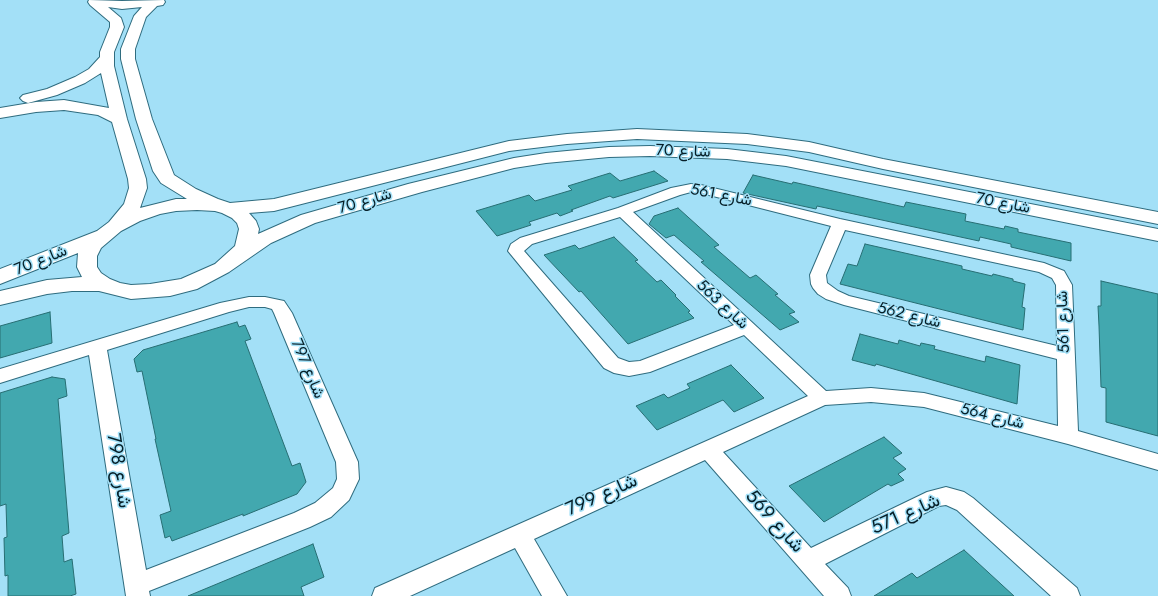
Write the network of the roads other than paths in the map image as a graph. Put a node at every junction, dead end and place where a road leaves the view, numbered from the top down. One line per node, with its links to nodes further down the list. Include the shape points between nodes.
1 (160, 1): 2 (main road, via 122,6); 11 (main road, via 140,16 128,49 128,59 144,119 162,171 168,179 189,193)
2 (92, 2): 3 (main road, via 116,21 117,28)
3 (106, 59): 4 (main road, via 99,68 87,76); 8 (main road)
4 (62, 88): 5 (main road); 6 (main road, via 78,87 86,91 83,98)
5 (0, 104)
6 (64, 105): 7 (main road); 8 (main road, via 90,108)
7 (0, 113)
8 (119, 119): 15 (main road, via 138,188 129,212)
9 (596, 136): 10 (main road, via 596,142 592,145 538,153 520,158); 11 (main road, شارع 70, via 509,146 274,204); 13 (main road, شارع 70, via 686,135 772,142)
10 (514, 163): 16 (main road, شارع 70, via 609,152 658,151 786,160); 17 (main road, شارع 70, via 308,219 264,239)
11 (223, 207): 15 (main road, شارع 70, via 176,205 133,217); 17 (main road, via 239,214 249,229 244,248)
12 (623, 211): 14 (street, شارع 561, via 691,188); 21 (street, شارع 563); 21 (street, شارع 561, via 526,241 517,247 516,251 611,363 629,369 643,367)
13 (1158, 218)
14 (840, 224): 23 (street, شارع 561, via 1052,271 1064,285); 23 (street, شارع 562, via 818,275 819,284 832,295)
15 (109, 231): 18 (main road, شارع 70); 19 (main road, via 93,245 87,256 87,267 92,277)
16 (1158, 235)
17 (222, 268): 19 (main road, via 189,284 163,290 131,292)
18 (0, 277)
19 (102, 284): 20 (main road, شارع 70, via 47,287)
20 (0, 298)
21 (746, 327): 25 (street, شارع 563)
22 (97, 347): 24 (street, شارع 797); 31 (street, شارع 798); 31 (street, شارع 797, via 226,307 254,302 278,305 347,462 348,478 341,494 323,510)
23 (1066, 355): 26 (street, شارع 561)
24 (0, 376)
25 (822, 398): 26 (street, شارع 564, via 871,395 924,400); 27 (street, شارع 799)
26 (1068, 436): 28 (street, شارع 564)
27 (708, 449): 29 (street, شارع 799); 30 (street, شارع 569)
28 (1158, 462)
29 (519, 534): 32 (street, شارع 799); 33 (street)
30 (808, 561): 34 (street, شارع 569); 35 (street, شارع 571, via 935,498 946,496 956,498 965,504)
31 (137, 591)
32 (384, 596)
33 (555, 596)
34 (839, 596)
35 (1068, 596)

